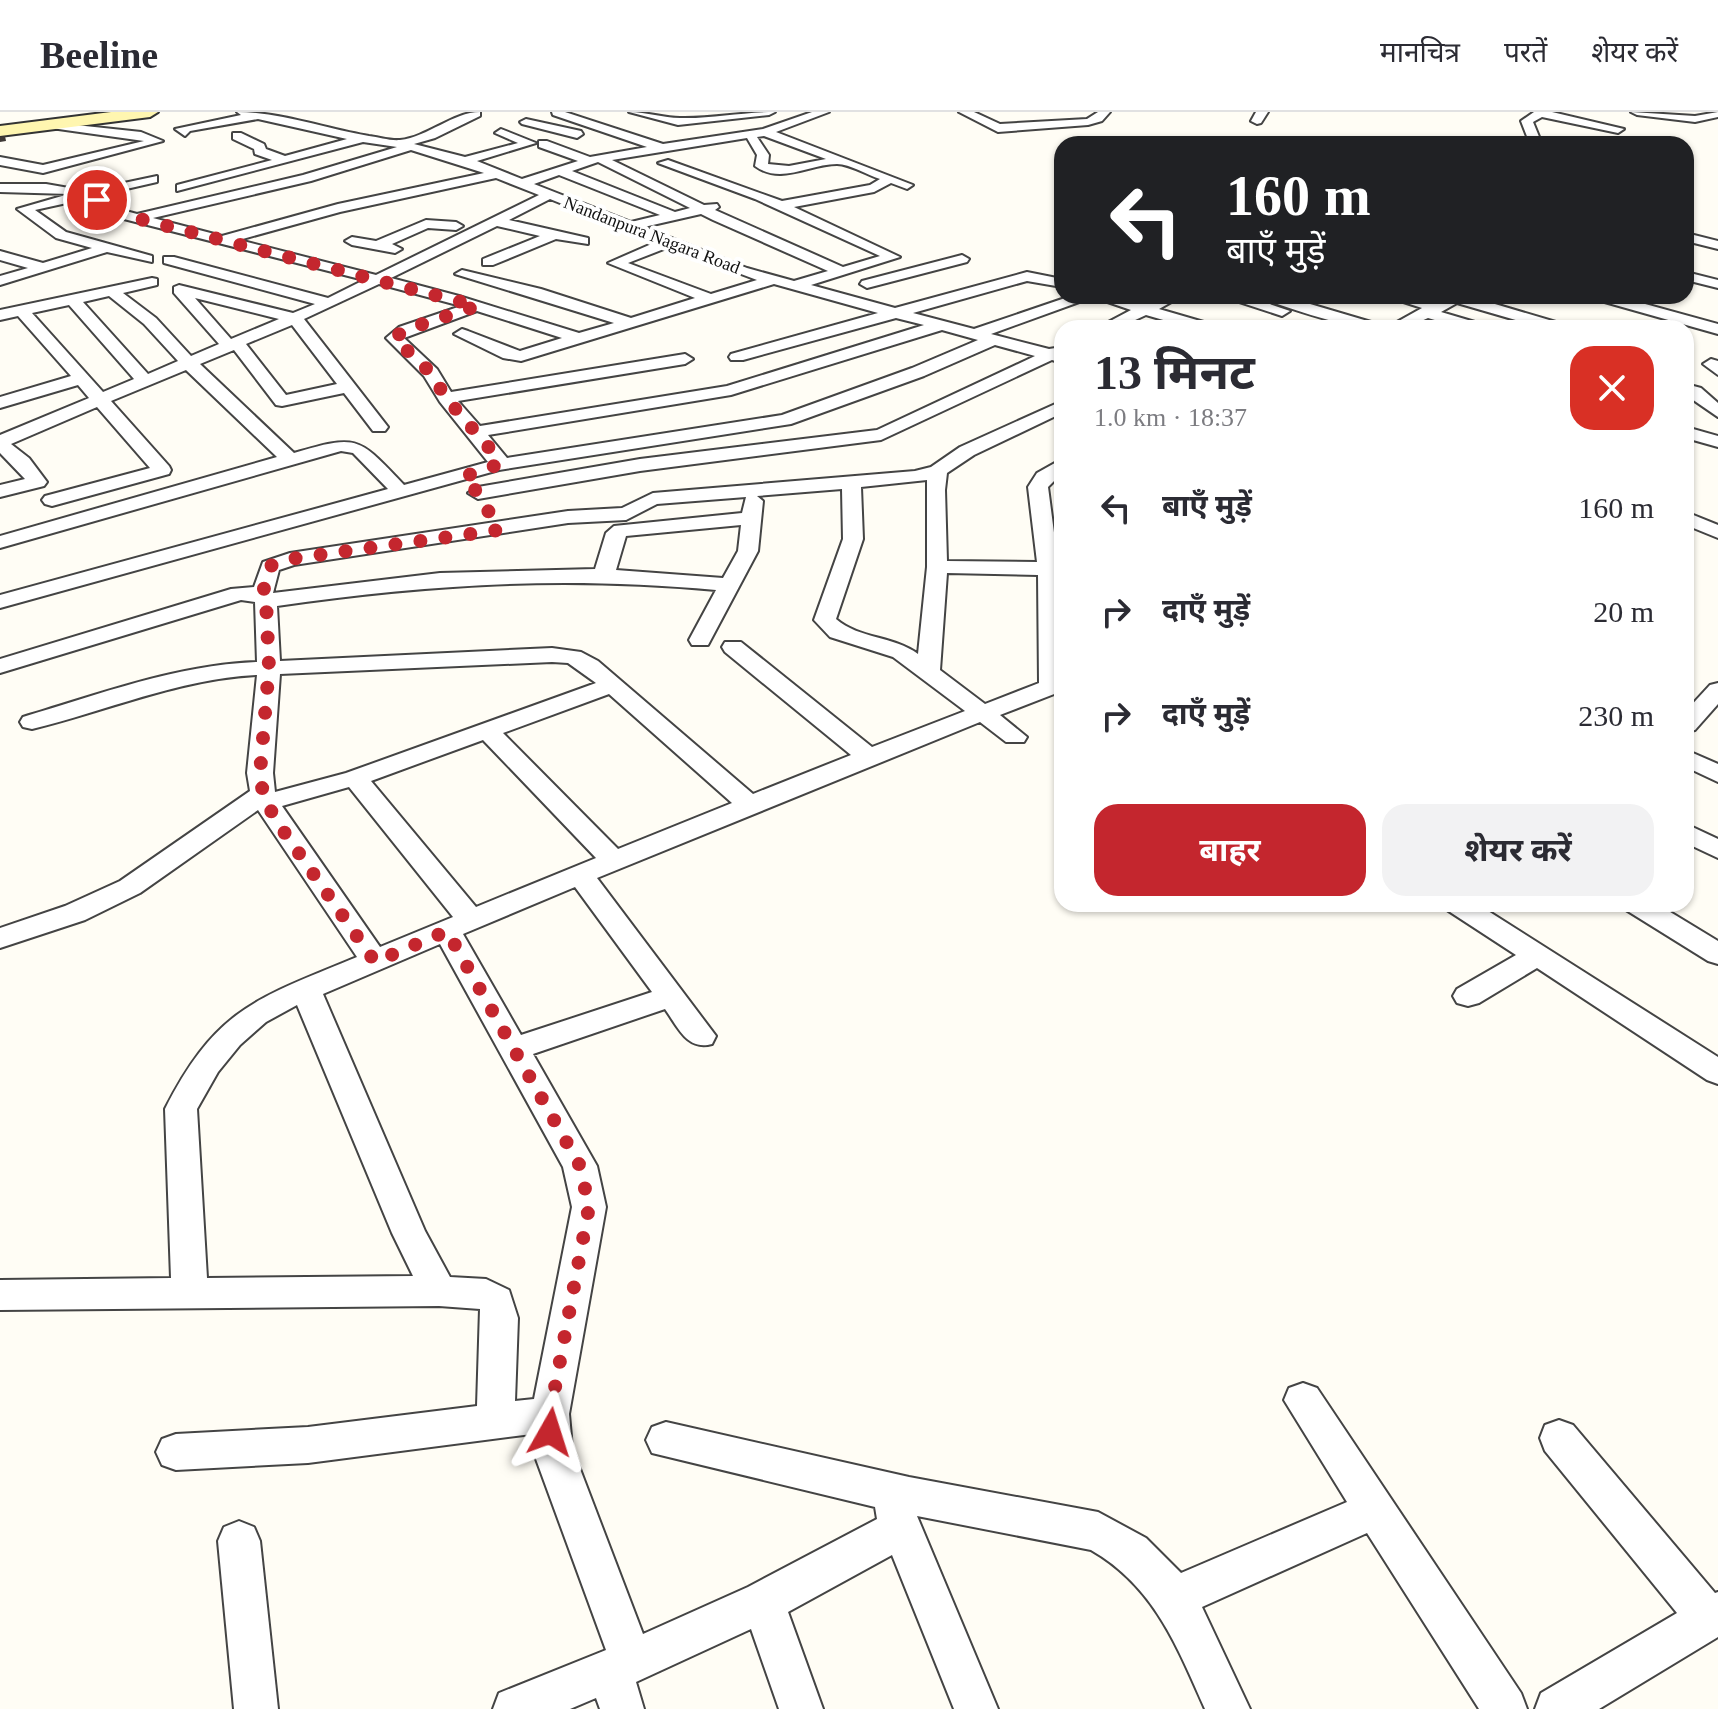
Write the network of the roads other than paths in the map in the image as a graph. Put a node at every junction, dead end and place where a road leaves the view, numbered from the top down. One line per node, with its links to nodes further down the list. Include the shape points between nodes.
1 (131, 112): 18 (street)
2 (150, 112): 18 (street)
3 (243, 112): 15 (street, Nandanpura Nagara Road)
4 (676, 112): 21 (street)
5 (769, 112): 21 (street)
6 (823, 112): 17 (street)
7 (965, 112): 8 (street, via 1005,128 1088,122)
8 (1104, 112)
9 (1541, 112): 22 (street); 28 (street, via 1527,121)
10 (1637, 112): 14 (street, via 1695,119)
11 (557, 113): 31 (street)
12 (781, 113): 17 (street); 29 (street, via 736,122)
13 (476, 114): 35 (street)
14 (1718, 114)
15 (261, 115): 24 (street, via 181,129); 30 (street, Nandanpura Nagara Road)
16 (631, 116): 21 (street)
17 (800, 120): 29 (street)
18 (69, 121): 20 (street); 23 (street)
19 (526, 122): 38 (street)
20 (48, 125): 23 (street); 26 (street)
21 (658, 127): 31 (street)
22 (1618, 129)
23 (0, 130)
24 (185, 132)
25 (501, 133): 37 (street, via 530,143)
26 (131, 135): 34 (street); 43 (street, via 157,141 43,169)
27 (237, 136): 41 (street)
28 (1533, 136)
29 (758, 137): 36 (street); 39 (street); 42 (street); 45 (street)
30 (362, 138): 35 (street, Nandanpura Nagara Road); 41 (street)
31 (646, 142): 36 (street)
32 (482, 144): 37 (street)
33 (543, 144): 40 (street)
34 (84, 145)
35 (405, 146): 44 (street, Nandanpura Nagara Road); 70 (street, via 306,178)
36 (660, 147): 38 (street)
37 (505, 150): 44 (street)
38 (627, 153): 40 (street)
39 (685, 158)
40 (594, 159): 49 (street); 67 (street)
41 (284, 160): 58 (street)
42 (837, 160): 45 (street, via 775,170 761,166); 54 (street)
43 (0, 161)
44 (465, 161): 50 (street, Nandanpura Nagara Road)
45 (762, 161): 47 (street)
46 (664, 163): 51 (street)
47 (746, 165)
48 (724, 170): 51 (street)
49 (562, 172): 55 (street); 68 (street)
50 (496, 174): 55 (street, Nandanpura Nagara Road); 60 (street)
51 (702, 176): 62 (street)
52 (103, 177): 59 (street)
53 (152, 179): 59 (street)
54 (889, 179): 56 (street); 65 (street, via 874,188)
55 (521, 184): 61 (street, Nandanpura Nagara Road)
56 (907, 185)
57 (0, 188): 59 (street, via 45,187)
58 (168, 191)
59 (72, 193): 70 (street, via 115,204 117,213); 84 (street, via 24,209 61,235)
60 (405, 194): 63 (street); 64 (street)
61 (549, 195): 71 (street); 75 (street, Nandanpura Nagara Road)
62 (760, 196): 65 (street); 67 (street)
63 (376, 201): 66 (street); 69 (street)
64 (434, 205)
65 (781, 205): 94 (street, via 893,257)
66 (416, 208)
67 (703, 209): 68 (street); 97 (street)
68 (674, 216): 75 (street)
69 (305, 217): 72 (street); 78 (street)
70 (136, 218): 74 (street)
71 (494, 221): 76 (street); 87 (street)
72 (331, 226)
73 (456, 226): 83 (street, via 426,224)
74 (171, 227): 78 (street); 84 (street)
75 (628, 227): 81 (street, Nandanpura Nagara Road)
76 (554, 235): 80 (street); 93 (street)
77 (1694, 239): 82 (street)
78 (222, 240): 102 (street)
79 (352, 241): 83 (street)
80 (583, 241)
81 (666, 243): 101 (street, Nandanpura Nagara Road); 112 (street, via 615,263)
82 (1718, 245)
83 (377, 246): 87 (street)
84 (107, 248): 89 (street); 90 (street)
85 (46, 249): 89 (street)
86 (841, 251): 94 (street)
87 (430, 253): 93 (street); 102 (street)
88 (0, 255): 95 (street)
89 (76, 257): 95 (street)
90 (147, 259)
91 (962, 259): 110 (street)
92 (169, 260): 116 (street)
93 (477, 260): 105 (street, via 519,270)
94 (870, 264): 97 (street)
95 (42, 268): 100 (street); 114 (street, via 66,280)
96 (116, 271): 104 (street)
97 (842, 272): 107 (street)
98 (462, 274): 105 (street)
99 (1694, 278): 106 (street)
100 (3, 279)
101 (772, 279): 107 (street, Nandanpura Nagara Road); 112 (street)
102 (378, 281): 113 (street); 116 (street)
103 (1054, 281): 130 (street, via 1027,276)
104 (152, 282): 108 (street); 109 (street)
105 (501, 282): 113 (street); 142 (street)
106 (1718, 284)
107 (794, 285): 110 (street, Nandanpura Nagara Road)
108 (179, 290): 133 (street); 150 (street)
109 (113, 292): 114 (street); 155 (street, via 138,309)
110 (827, 294): 130 (street, Nandanpura Nagara Road)
111 (593, 297): 115 (street)
112 (708, 298): 131 (street)
113 (454, 299): 127 (street)
114 (79, 300): 129 (street); 157 (street)
115 (612, 301)
116 (330, 303): 133 (street)
117 (636, 304): 131 (street)
118 (1063, 304): 147 (street)
119 (1127, 304): 128 (street)
120 (1156, 304): 128 (street)
121 (1257, 304): 136 (street)
122 (1295, 304): 137 (street)
123 (1441, 304): 138 (street)
124 (1448, 304): 139 (street)
125 (1454, 304): 140 (street)
126 (1628, 304): 141 (street)
127 (477, 306): 148 (street); 161 (street, via 394,338 431,373)
128 (1144, 309): 134 (street); 135 (street)
129 (22, 311): 132 (street); 156 (street)
130 (895, 312): 144 (street, Nandanpura Nagara Road); 153 (street)
131 (660, 313): 142 (street)
132 (0, 315)
133 (295, 318): 150 (street); 158 (street)
134 (1121, 320)
135 (1181, 320)
136 (1314, 320)
137 (1352, 320)
138 (1411, 320)
139 (1469, 320)
140 (1525, 320)
141 (1686, 320)
142 (628, 322): 148 (street)
143 (1694, 322): 145 (street)
144 (942, 325): 147 (street, Nandanpura Nagara Road); 162 (street)
145 (1718, 329)
146 (462, 334): 148 (street, via 516,356)
147 (975, 334): 149 (street, Nandanpura Nagara Road)
148 (578, 338)
149 (994, 339): 151 (street, Nandanpura Nagara Road); 168 (street, via 785,420)
150 (233, 344): 155 (street); 158 (street, via 282,401)
151 (1054, 353)
152 (1054, 356): 185 (street, via 881,435 640,465)
153 (737, 357)
154 (685, 359): 161 (street)
155 (188, 362): 157 (street); 173 (street)
156 (80, 379): 163 (street); 164 (street)
157 (144, 380): 164 (street)
158 (350, 386): 167 (street)
159 (0, 387): 163 (street)
160 (1694, 392): 166 (street)
161 (446, 398): 169 (street)
162 (690, 399): 168 (street); 169 (street)
163 (9, 401)
164 (98, 401): 172 (street); 175 (street)
165 (1054, 410): 177 (street, via 967,451)
166 (1718, 412)
167 (379, 427)
168 (737, 428): 174 (street)
169 (474, 432): 174 (street, via 498,458)
170 (1694, 434): 171 (street)
171 (1718, 442)
172 (0, 443): 179 (street)
173 (290, 459): 183 (street, via 351,445); 184 (street)
174 (497, 465): 178 (street)
175 (162, 470): 184 (street); 186 (street)
176 (1054, 470): 191 (street, via 1038,487)
177 (938, 471): 180 (street); 192 (street)
178 (463, 477): 183 (street); 185 (street)
179 (37, 482): 182 (street); 186 (street)
180 (851, 483): 181 (street); 202 (street, via 853,539 825,620 838,632 892,648)
181 (754, 490): 187 (street); 190 (street, via 653,499 626,514 568,517)
182 (0, 491)
183 (400, 491): 197 (street)
184 (183, 492): 188 (street)
185 (478, 493): 190 (street)
186 (52, 500): 188 (street)
187 (752, 518): 194 (street, via 621,530); 195 (street, via 748,551)
188 (72, 523): 189 (street)
189 (0, 542)
190 (501, 551): 194 (street); 196 (street, via 382,585); 196 (street, via 290,559 270,566)
191 (1054, 563)
192 (937, 567): 193 (street); 202 (street)
193 (1054, 568)
194 (604, 575): 195 (street)
195 (731, 585): 198 (street)
196 (264, 599): 200 (street, via 254,592 239,594); 201 (street)
197 (0, 602)
198 (700, 640)
199 (733, 647): 211 (street)
200 (2, 661)
201 (269, 667): 203 (street, via 552,655 573,657); 208 (street, via 191,676); 215 (street, via 260,773)
202 (928, 671): 206 (street)
203 (612, 685): 209 (street); 216 (street)
204 (1054, 686): 206 (street)
205 (1714, 700): 207 (street)
206 (981, 713): 210 (street); 211 (street)
207 (1694, 718)
208 (32, 722)
209 (488, 731): 214 (street); 219 (street)
210 (1015, 737)
211 (867, 756): 216 (street)
212 (1694, 761): 213 (street)
213 (1718, 774)
214 (355, 778): 215 (street); 223 (street)
215 (265, 798): 224 (street, via 130,887 75,913); 227 (street)
216 (749, 804): 219 (street)
217 (1694, 836): 218 (street)
218 (1718, 850)
219 (615, 861): 220 (street)
220 (581, 876): 223 (street); 229 (street)
221 (1470, 912): 226 (street)
222 (1649, 912): 225 (street)
223 (459, 926): 227 (street); 232 (street)
224 (0, 938)
225 (1718, 954)
226 (1537, 955): 230 (street); 233 (street)
227 (375, 962): 228 (street)
228 (306, 990): 234 (street); 235 (street, via 270,1005 234,1031 181,1109)
229 (671, 996): 231 (street); 232 (street)
230 (1468, 996)
231 (701, 1036)
232 (514, 1049): 238 (street, via 580,1166 589,1207)
233 (1718, 1072)
234 (439, 1291): 235 (street); 239 (street, via 486,1294 496,1301 500,1318)
235 (190, 1292): 236 (street)
236 (0, 1295)
237 (1303, 1400): 244 (street)
238 (550, 1414): 239 (street); 249 (street, via 552,1448)
239 (495, 1421): 242 (street, via 308,1445)
240 (1559, 1438): 248 (street)
241 (666, 1440): 243 (street)
242 (176, 1452)
243 (893, 1509): 246 (street, via 1098,1532 1150,1567); 247 (street); 253 (street)
244 (1375, 1509): 246 (street); 255 (street)
245 (239, 1541): 250 (street)
246 (1173, 1598): 254 (street)
247 (763, 1602): 249 (street); 252 (street)
248 (1713, 1616): 256 (street)
249 (621, 1681): 251 (street)
250 (256, 1709)
251 (515, 1709)
252 (801, 1709)
253 (976, 1709)
254 (1228, 1709)
255 (1505, 1709)
256 (1557, 1709)

